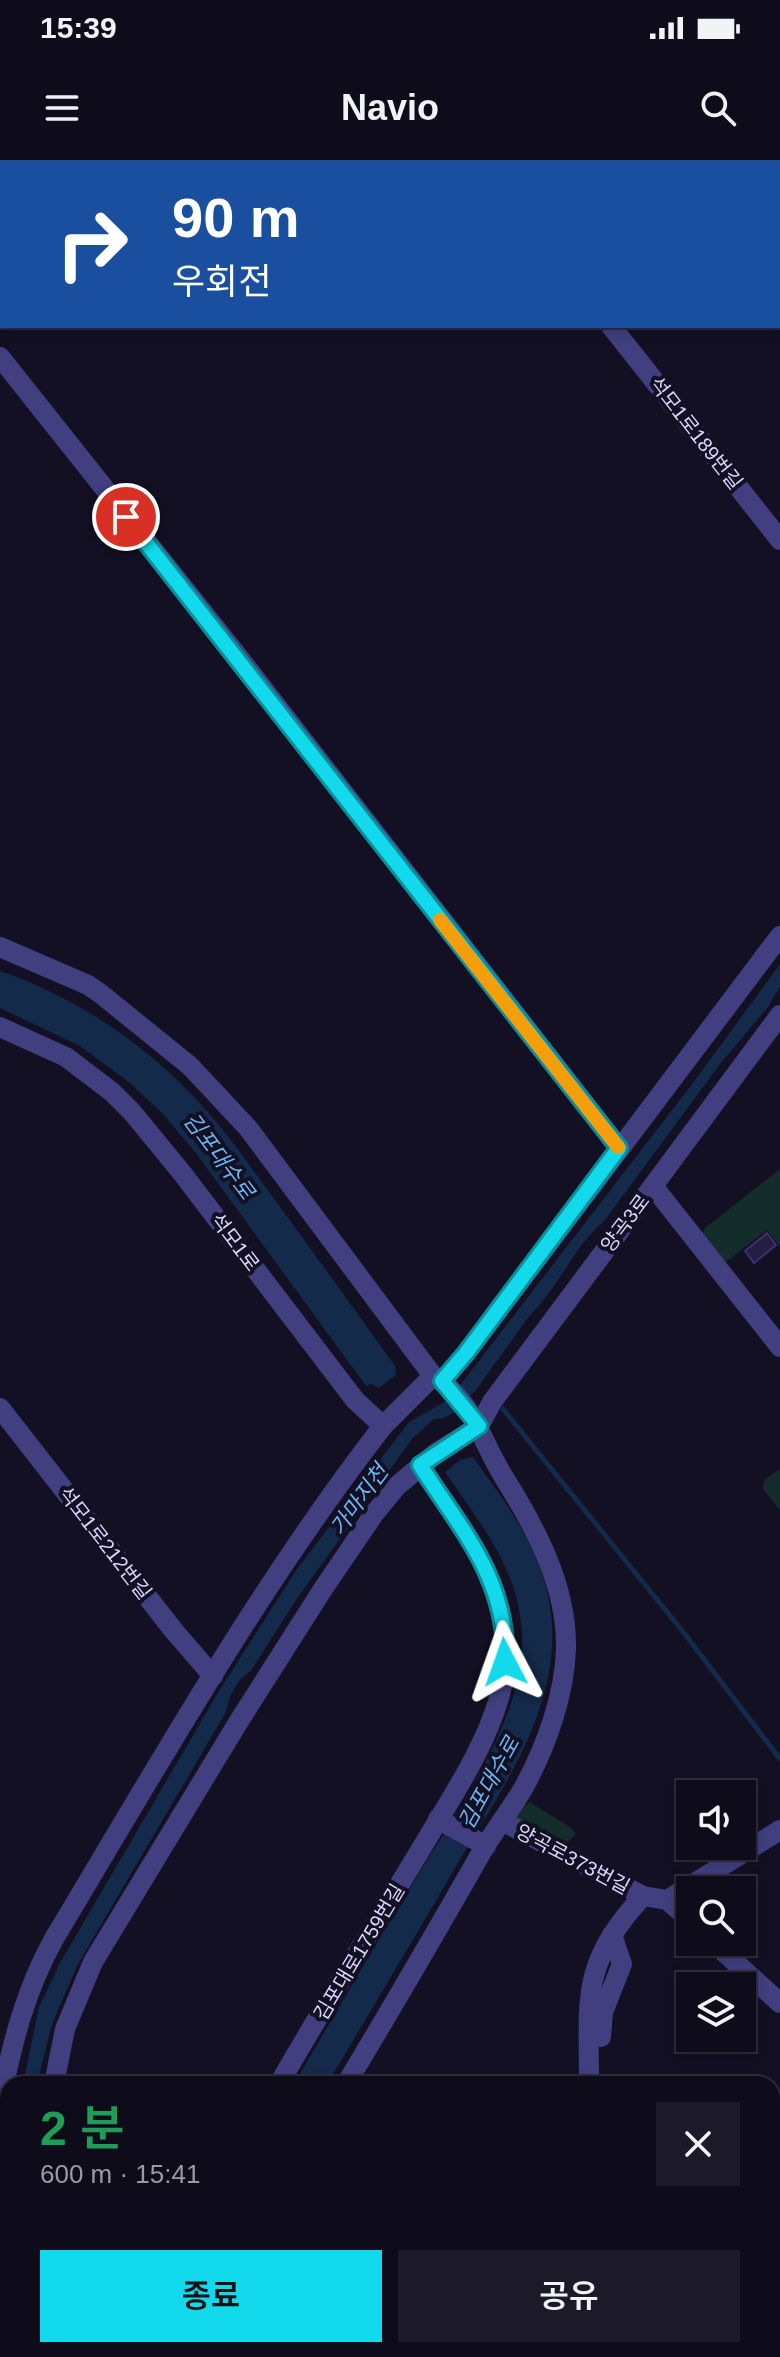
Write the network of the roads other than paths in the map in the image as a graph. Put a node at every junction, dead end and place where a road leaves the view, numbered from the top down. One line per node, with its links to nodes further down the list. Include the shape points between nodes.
1 (613, 328): 3 (lane, 석모1로189번길)
2 (0, 357): 8 (lane)
3 (780, 540)
4 (780, 936): 8 (lane)
5 (0, 947): 11 (lane, via 88,985 206,1082 274,1161)
6 (780, 1015): 9 (lane)
7 (0, 1027): 14 (lane, 석모1로, via 66,1057 132,1112 355,1400)
8 (619, 1148): 11 (lane)
9 (653, 1186): 10 (lane, 양곡3로); 13 (lane, 양곡3로)
10 (780, 1347)
11 (440, 1381): 13 (lane); 14 (lane)
12 (0, 1408): 16 (lane, 석모1로212번길)
13 (476, 1422): 15 (lane); 18 (lane, via 548,1558 565,1629 553,1714 526,1782)
14 (383, 1426): 16 (lane, via 310,1524)
15 (420, 1465): 17 (lane, 김포대로1759번길, via 488,1571 506,1646 493,1715); 28 (lane, via 374,1514 342,1561 93,1962 69,2013)
16 (213, 1676): 27 (lane, via 39,1965 14,2033)
17 (442, 1821): 20 (lane); 29 (lane, 김포대로1759번길)
18 (502, 1821): 20 (lane); 21 (lane, 양곡로373번길)
19 (780, 1830): 22 (lane)
20 (483, 1845): 30 (lane)
21 (643, 1896): 22 (lane, 양곡로373번길); 24 (lane, 양곡로373번길)
22 (667, 1900): 23 (lane)
23 (676, 1908)
24 (612, 1935): 31 (lane, 양곡로373번길, via 591,1982); 32 (lane, via 622,1964 603,2012)
25 (728, 1956): 26 (lane)
26 (780, 2003)
27 (5, 2076)
28 (55, 2076)
29 (284, 2076)
30 (351, 2076)
31 (589, 2076)
32 (602, 2076)

